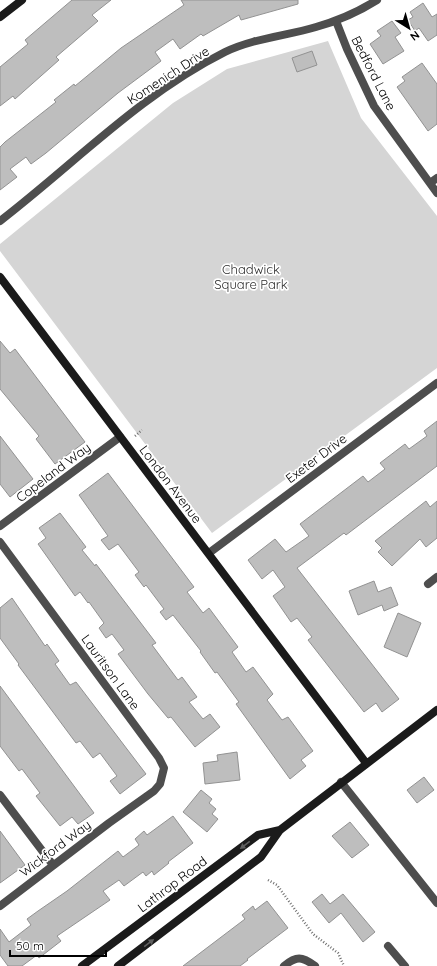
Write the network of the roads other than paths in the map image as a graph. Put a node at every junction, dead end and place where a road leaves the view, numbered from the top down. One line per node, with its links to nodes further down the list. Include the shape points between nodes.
1 (22, 0): 3 (main road)
2 (376, 0): 4 (street, Komenich Drive)
3 (0, 17)
4 (336, 21): 6 (street, Bedford Lane, via 374,106); 8 (street, Komenich Drive, via 258,40 196,67 141,105)
5 (437, 178): 6 (street)
6 (430, 183): 7 (street, Bedford Lane)
7 (437, 193)
8 (0, 221)
9 (0, 277): 11 (main road, London Avenue)
10 (437, 383): 14 (street, Exeter Drive)
11 (120, 437): 12 (street, Copeland Way); 14 (main road, London Avenue)
12 (0, 526)
13 (0, 542): 21 (street, Lauritson Lane, via 164,768 163,777 154,791)
14 (209, 553): 18 (main road, London Avenue)
15 (437, 577): 16 (street)
16 (428, 584)
17 (437, 710): 18 (main road, Lathrop Road)
18 (366, 763): 19 (main road, Lathrop Road)
19 (341, 782): 22 (main road, Lathrop Road); 24 (street)
20 (0, 794): 23 (street)
21 (126, 812): 23 (street, Wickford Way)
22 (280, 830): 27 (main road, Lathrop Road, one-way to 27, via 258,835); 28 (main road, Lathrop Road, one-way to 22, via 261,857)
23 (53, 865): 25 (street, Wickford Way)
24 (437, 903)
25 (0, 906)
26 (388, 946): 31 (street)
27 (82, 966)
28 (118, 966)
29 (284, 966): 30 (street, via 292,959 301,958)
30 (314, 966)
31 (404, 966)

